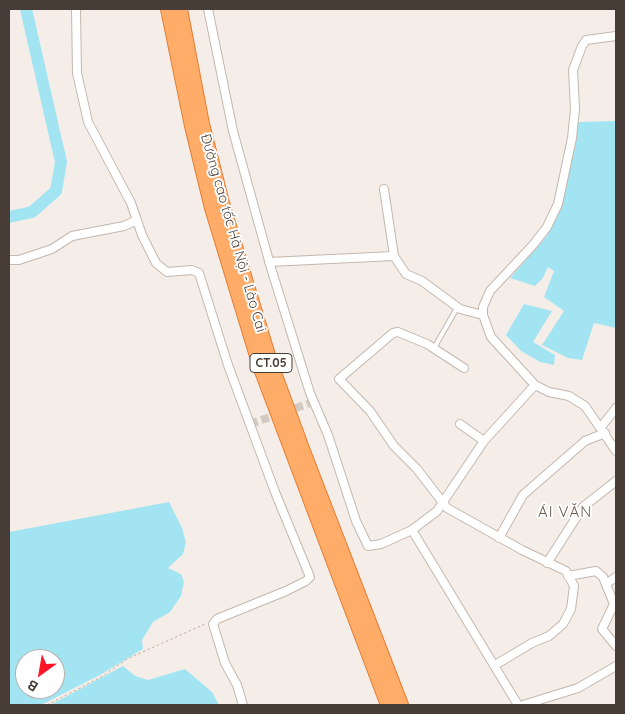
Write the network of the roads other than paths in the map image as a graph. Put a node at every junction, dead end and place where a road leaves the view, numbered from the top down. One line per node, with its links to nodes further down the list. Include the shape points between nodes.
1 (76, 9): 7 (street, via 77,73 88,122)
2 (168, 9): 33 (highway, Đường cao tốc Hà Nội - Lào Cai / CT.05, via 212,208 257,358)
3 (180, 9): 34 (highway, Đường cao tốc Hà Nội - Lào Cai / CT.05, via 202,124 265,344)
4 (208, 9): 10 (street, via 233,131)
5 (616, 36): 12 (street, via 586,40 582,46 573,70 573,128 558,204 547,227 533,245 490,291)
6 (384, 189): 8 (street)
7 (137, 220): 9 (street, via 124,226 72,236 52,249); 32 (street, via 161,269 199,273 228,365 310,576 306,582 217,619 213,624)
8 (394, 256): 10 (street); 11 (street, via 406,274 422,281)
9 (9, 260)
10 (269, 262): 23 (street, via 310,393 364,540 372,546)
11 (457, 308): 12 (street); 13 (lane)
12 (483, 315): 15 (street, via 491,337)
13 (434, 348): 14 (street); 22 (street, via 398,332 393,333 339,379 370,411 394,446)
14 (464, 368)
15 (535, 385): 18 (street, via 576,399 586,406); 19 (street)
16 (616, 408): 18 (street)
17 (460, 424): 19 (street)
18 (603, 430): 20 (street); 24 (street, via 585,441 523,495)
19 (484, 441): 22 (street)
20 (616, 451)
21 (616, 480): 25 (street, via 582,508)
22 (443, 503): 23 (street); 24 (street)
23 (412, 530): 30 (street)
24 (499, 538): 25 (street)
25 (547, 563): 26 (street, via 566,571)
26 (568, 576): 28 (street, via 596,571); 30 (street, via 574,586 571,609 563,624 549,636)
27 (616, 577): 28 (street)
28 (606, 584): 29 (street, via 614,604 602,629)
29 (616, 646)
30 (495, 666): 35 (street)
31 (616, 666): 36 (street, via 578,688)
32 (243, 705)
33 (388, 705)
34 (401, 705)
35 (518, 705)
36 (523, 705)

